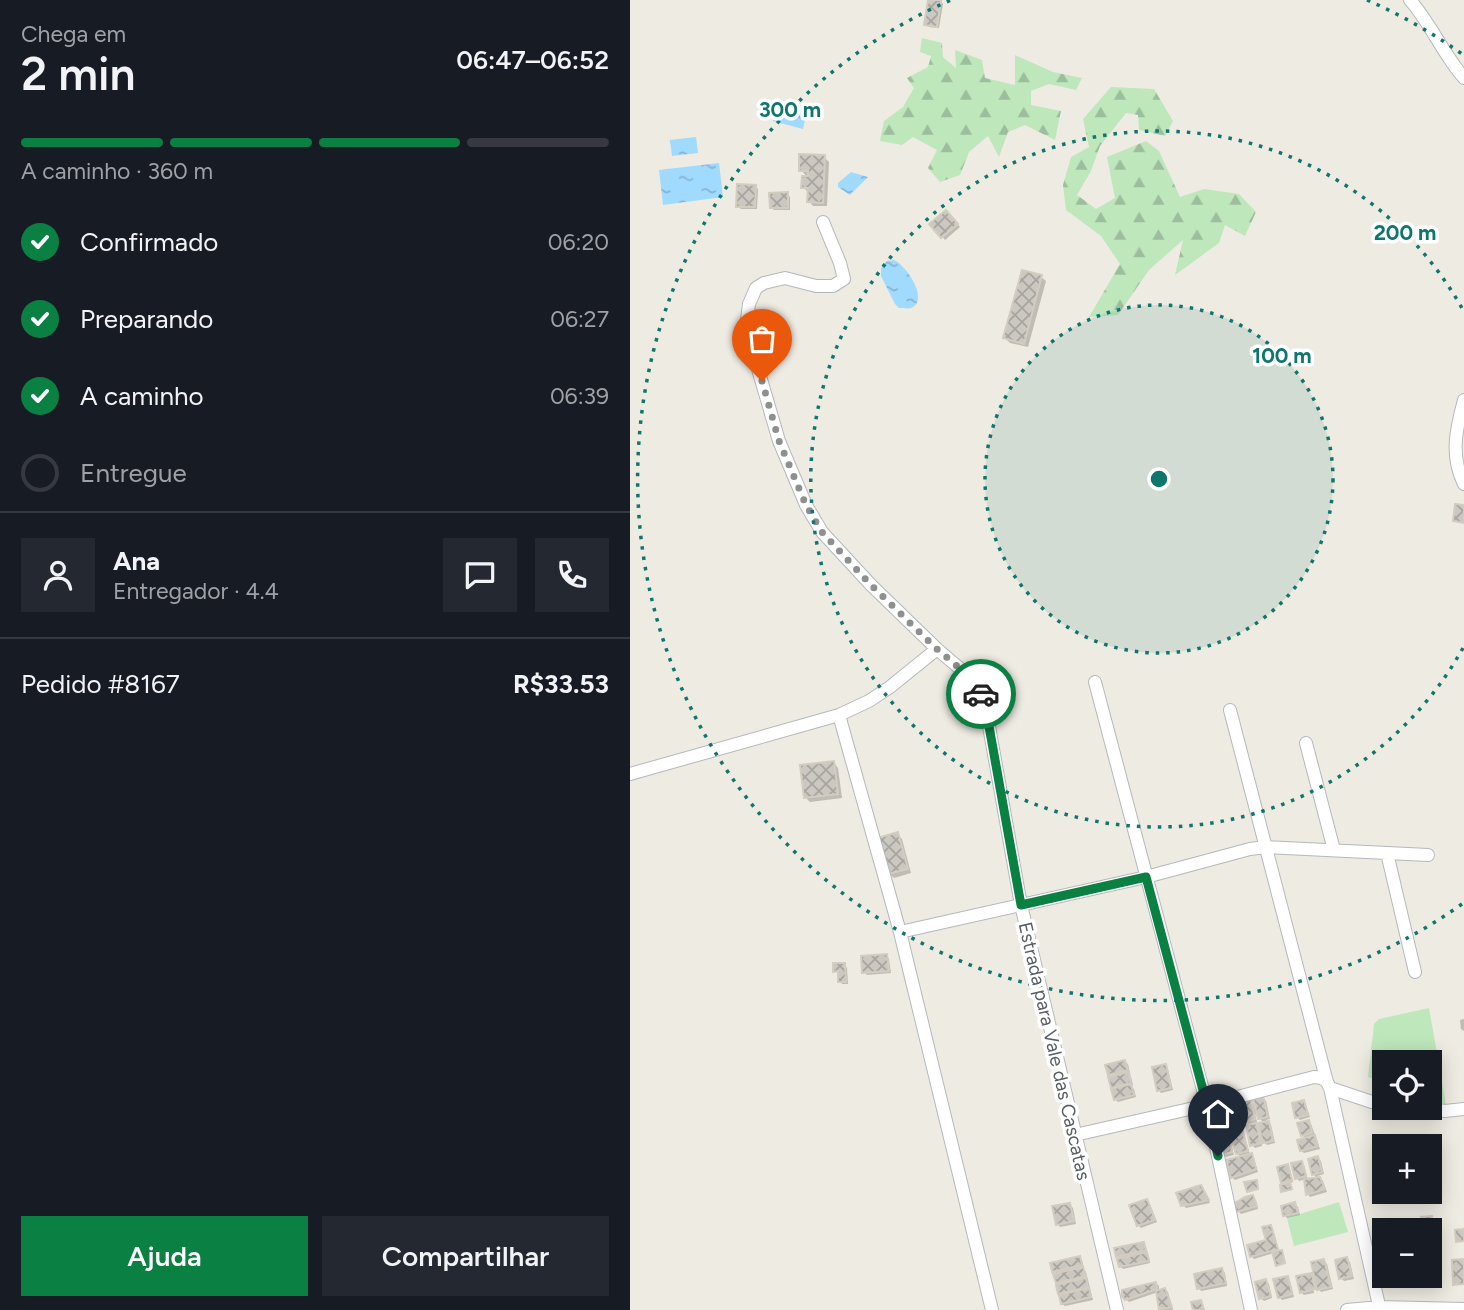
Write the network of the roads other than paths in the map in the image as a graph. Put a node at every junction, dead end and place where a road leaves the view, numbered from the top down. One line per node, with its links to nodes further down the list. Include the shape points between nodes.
1 (1410, 0): 2 (street)
2 (1464, 78)
3 (823, 222): 6 (street, Estrada para Vale das Cascatas, via 844,279 833,286 785,278 764,283 756,288 749,304 746,328 779,441 822,532)
4 (1464, 400): 5 (street, via 1455,453)
5 (1464, 484)
6 (937, 649): 9 (street, via 890,687); 17 (street, Estrada para Vale das Cascatas, via 971,678 985,704)
7 (1095, 682): 16 (street)
8 (1230, 710): 12 (street)
9 (839, 715): 11 (street); 18 (street)
10 (1306, 743): 13 (street)
11 (630, 774)
12 (1266, 847): 13 (street); 16 (street); 20 (street)
13 (1334, 850): 14 (street)
14 (1387, 853): 15 (street); 19 (street)
15 (1428, 855)
16 (1146, 877): 17 (street); 22 (street)
17 (1021, 905): 18 (street); 25 (street, Estrada para Vale das Cascatas)
18 (900, 932): 28 (street)
19 (1415, 972)
20 (1328, 1085): 21 (street); 22 (street, via 1314,1077); 26 (street)
21 (1372, 1102)
22 (1207, 1105): 25 (street); 30 (street)
23 (1464, 1109): 24 (street)
24 (1442, 1111)
25 (1075, 1135): 29 (street, Estrada para Vale das Cascatas)
26 (1380, 1309): 27 (street); 31 (street)
27 (1464, 1309)
28 (992, 1310)
29 (1117, 1310)
30 (1251, 1310)
31 (1347, 1310)

